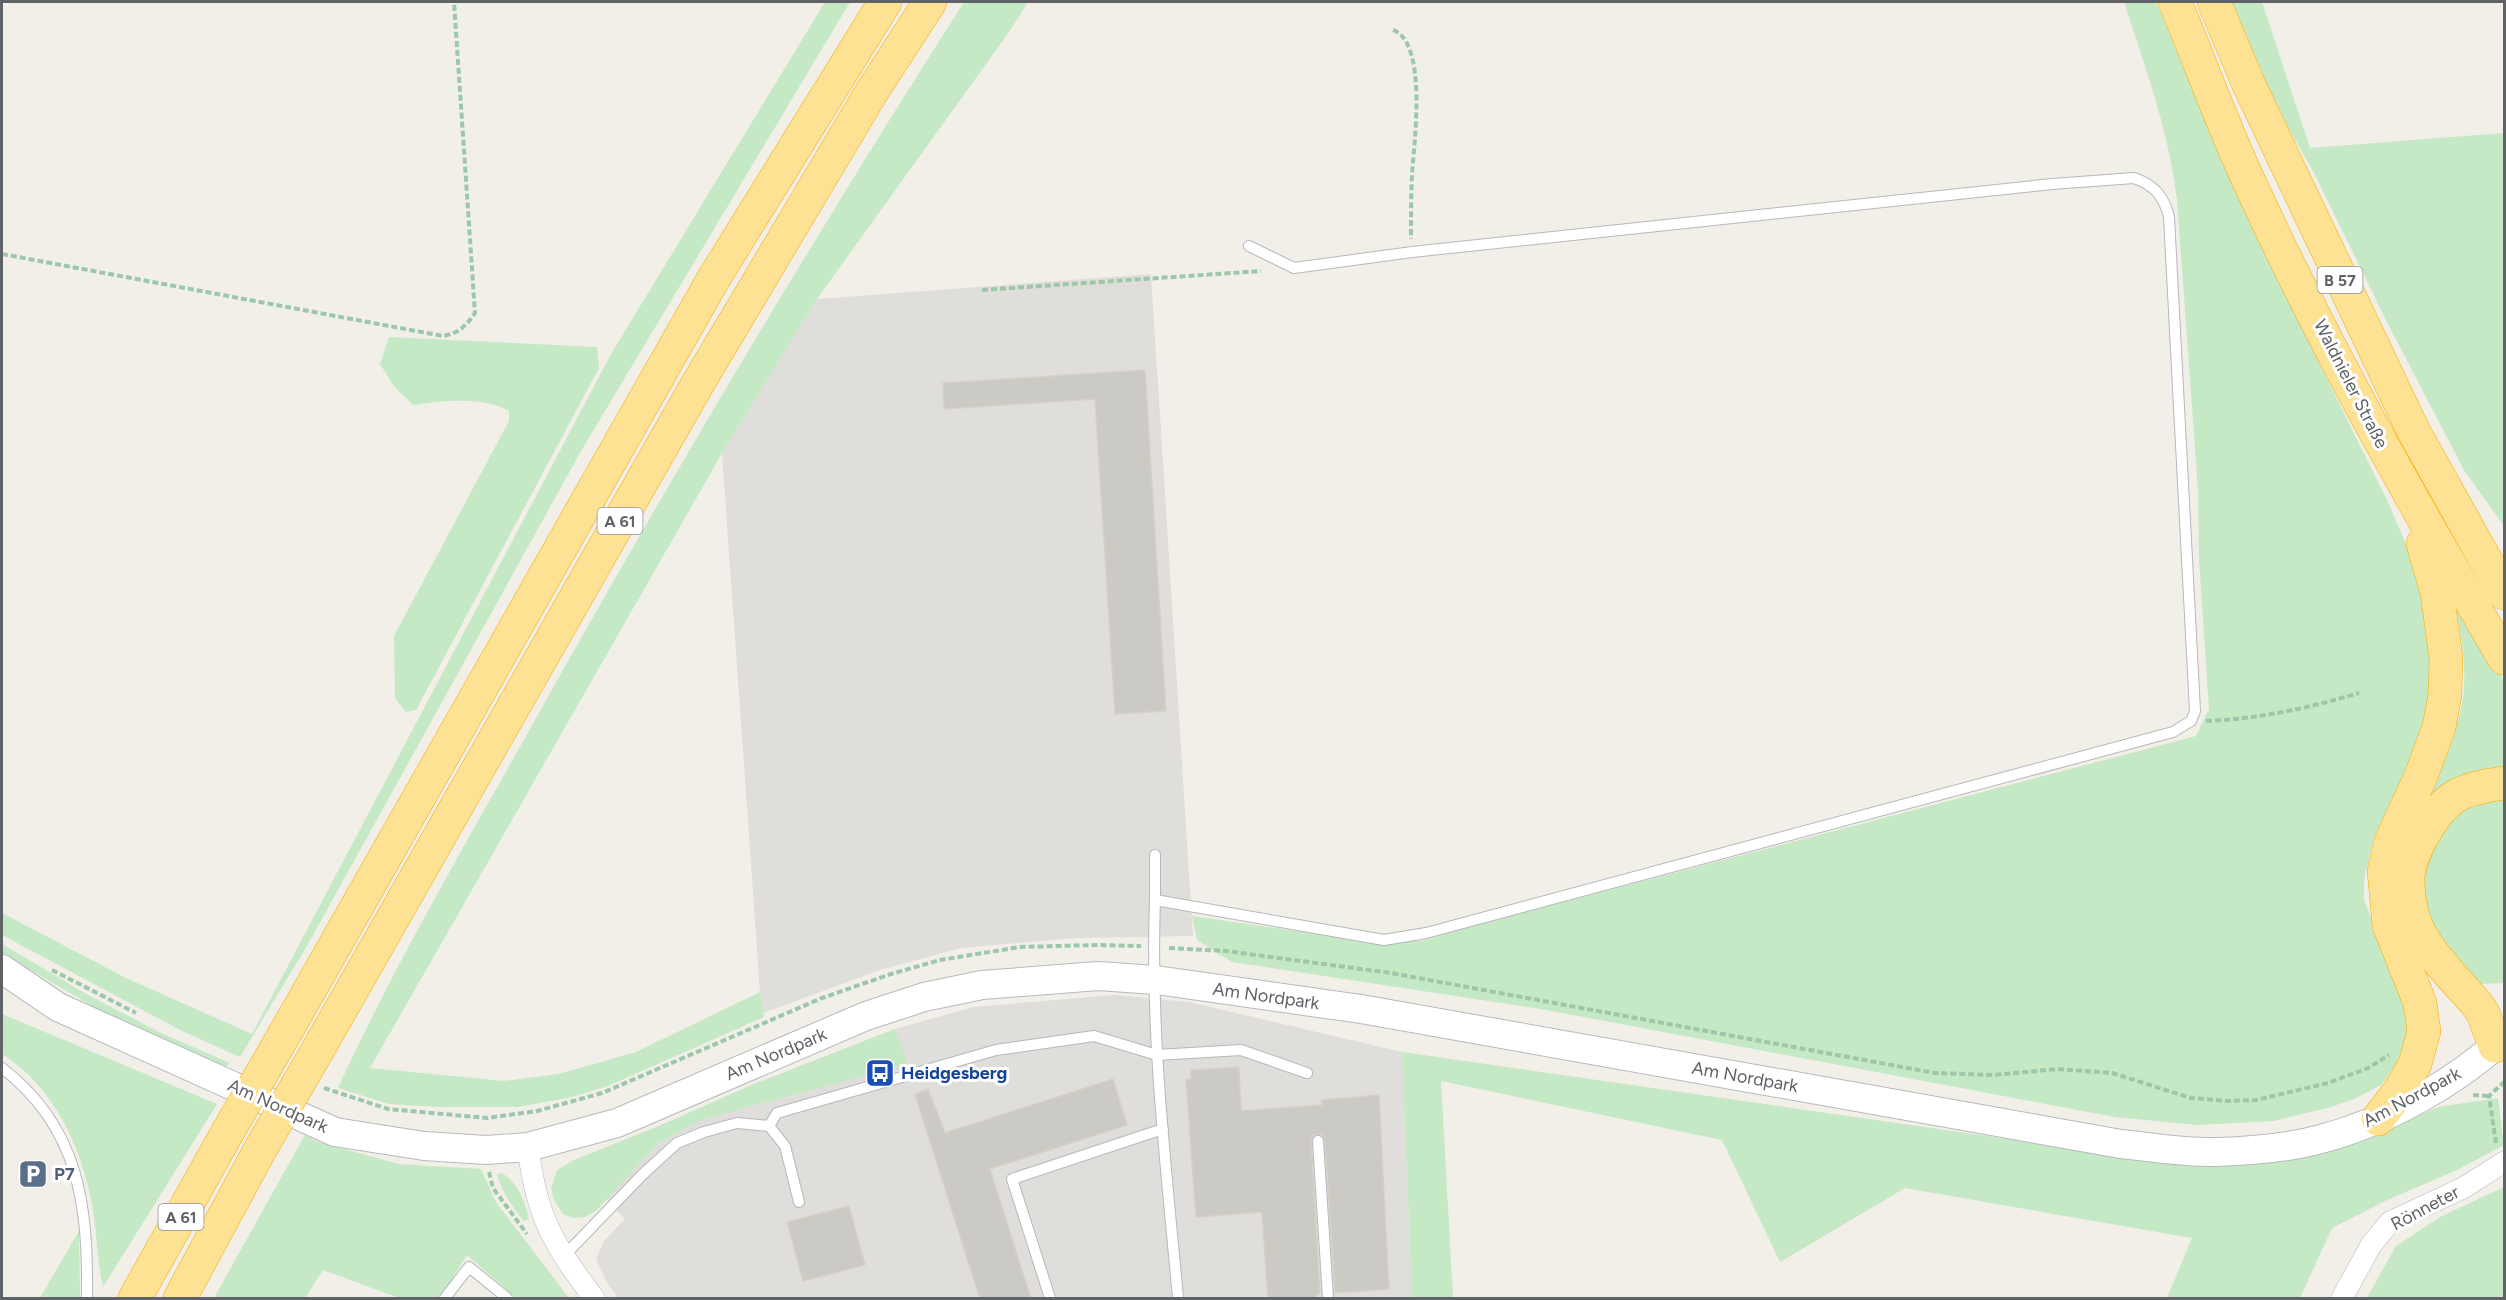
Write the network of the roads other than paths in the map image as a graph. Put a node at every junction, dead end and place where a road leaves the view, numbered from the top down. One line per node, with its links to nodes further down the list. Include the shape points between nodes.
1 (885, 2): 32 (highway, A 61, bridge, via 714,278)
2 (930, 2): 33 (highway, A 61, bridge, via 871,93 697,385 261,1148)
3 (2175, 2): 7 (highway, Waldnieler Straße / B 57, via 2252,190)
4 (2214, 2): 6 (highway, Waldnieler Straße / B 57, via 2342,284)
5 (1250, 246): 13 (lane, via 1294,268 2052,184 2134,178 2146,182 2162,197 2169,217 2195,711 2191,721 2173,732 1426,933 1384,940)
6 (2436, 472): 8 (highway); 9 (highway, Waldnieler Straße / B 57)
7 (2409, 496): 10 (highway, Waldnieler Straße / B 57); 14 (highway, via 2437,592 2446,677 2439,727 2391,841 2384,871 2389,925)
8 (2505, 566)
9 (2505, 593)
10 (2505, 658)
11 (2505, 783): 19 (highway, via 2456,796 2435,814 2420,839 2407,880 2411,911 2422,939 2476,1003)
12 (1155, 855): 13 (lane)
13 (1155, 900): 16 (lane)
14 (2399, 948): 19 (highway); 23 (highway, via 2420,1003 2424,1030 2415,1064)
15 (2, 969): 18 (street, Am Nordpark)
16 (1156, 980): 20 (lane); 23 (street, Am Nordpark, via 1361,1009 2121,1144 2215,1153 2268,1148 2321,1139); 27 (street, Am Nordpark, via 1098,976 982,985 924,997 866,1016 616,1123)
17 (2, 992): 18 (street, Am Nordpark)
18 (58, 1007): 27 (street, Am Nordpark, via 335,1131 424,1146 486,1150)
19 (2502, 1049): 23 (street, Am Nordpark)
20 (1157, 1055): 22 (lane, via 1241,1050); 24 (lane, via 1094,1036 996,1050 777,1113); 25 (lane)
21 (2, 1068): 31 (lane, via 44,1108 70,1157 86,1234)
22 (1307, 1073)
23 (2378, 1119)
24 (769, 1126): 29 (lane, via 785,1146); 30 (lane, via 737,1124 677,1143)
25 (1163, 1129): 37 (lane, via 1012,1179); 38 (lane)
26 (1318, 1141): 39 (lane)
27 (528, 1147): 30 (street, via 536,1198 548,1230)
28 (2501, 1156): 40 (street, Rönneter, via 2463,1188 2390,1222 2372,1245)
29 (799, 1202)
30 (564, 1256): 36 (street)
31 (87, 1299)
32 (135, 1299)
33 (180, 1299)
34 (446, 1299): 35 (lane, via 469,1267)
35 (507, 1299)
36 (594, 1299)
37 (1050, 1299)
38 (1178, 1299)
39 (1328, 1299)
40 (2342, 1299)

